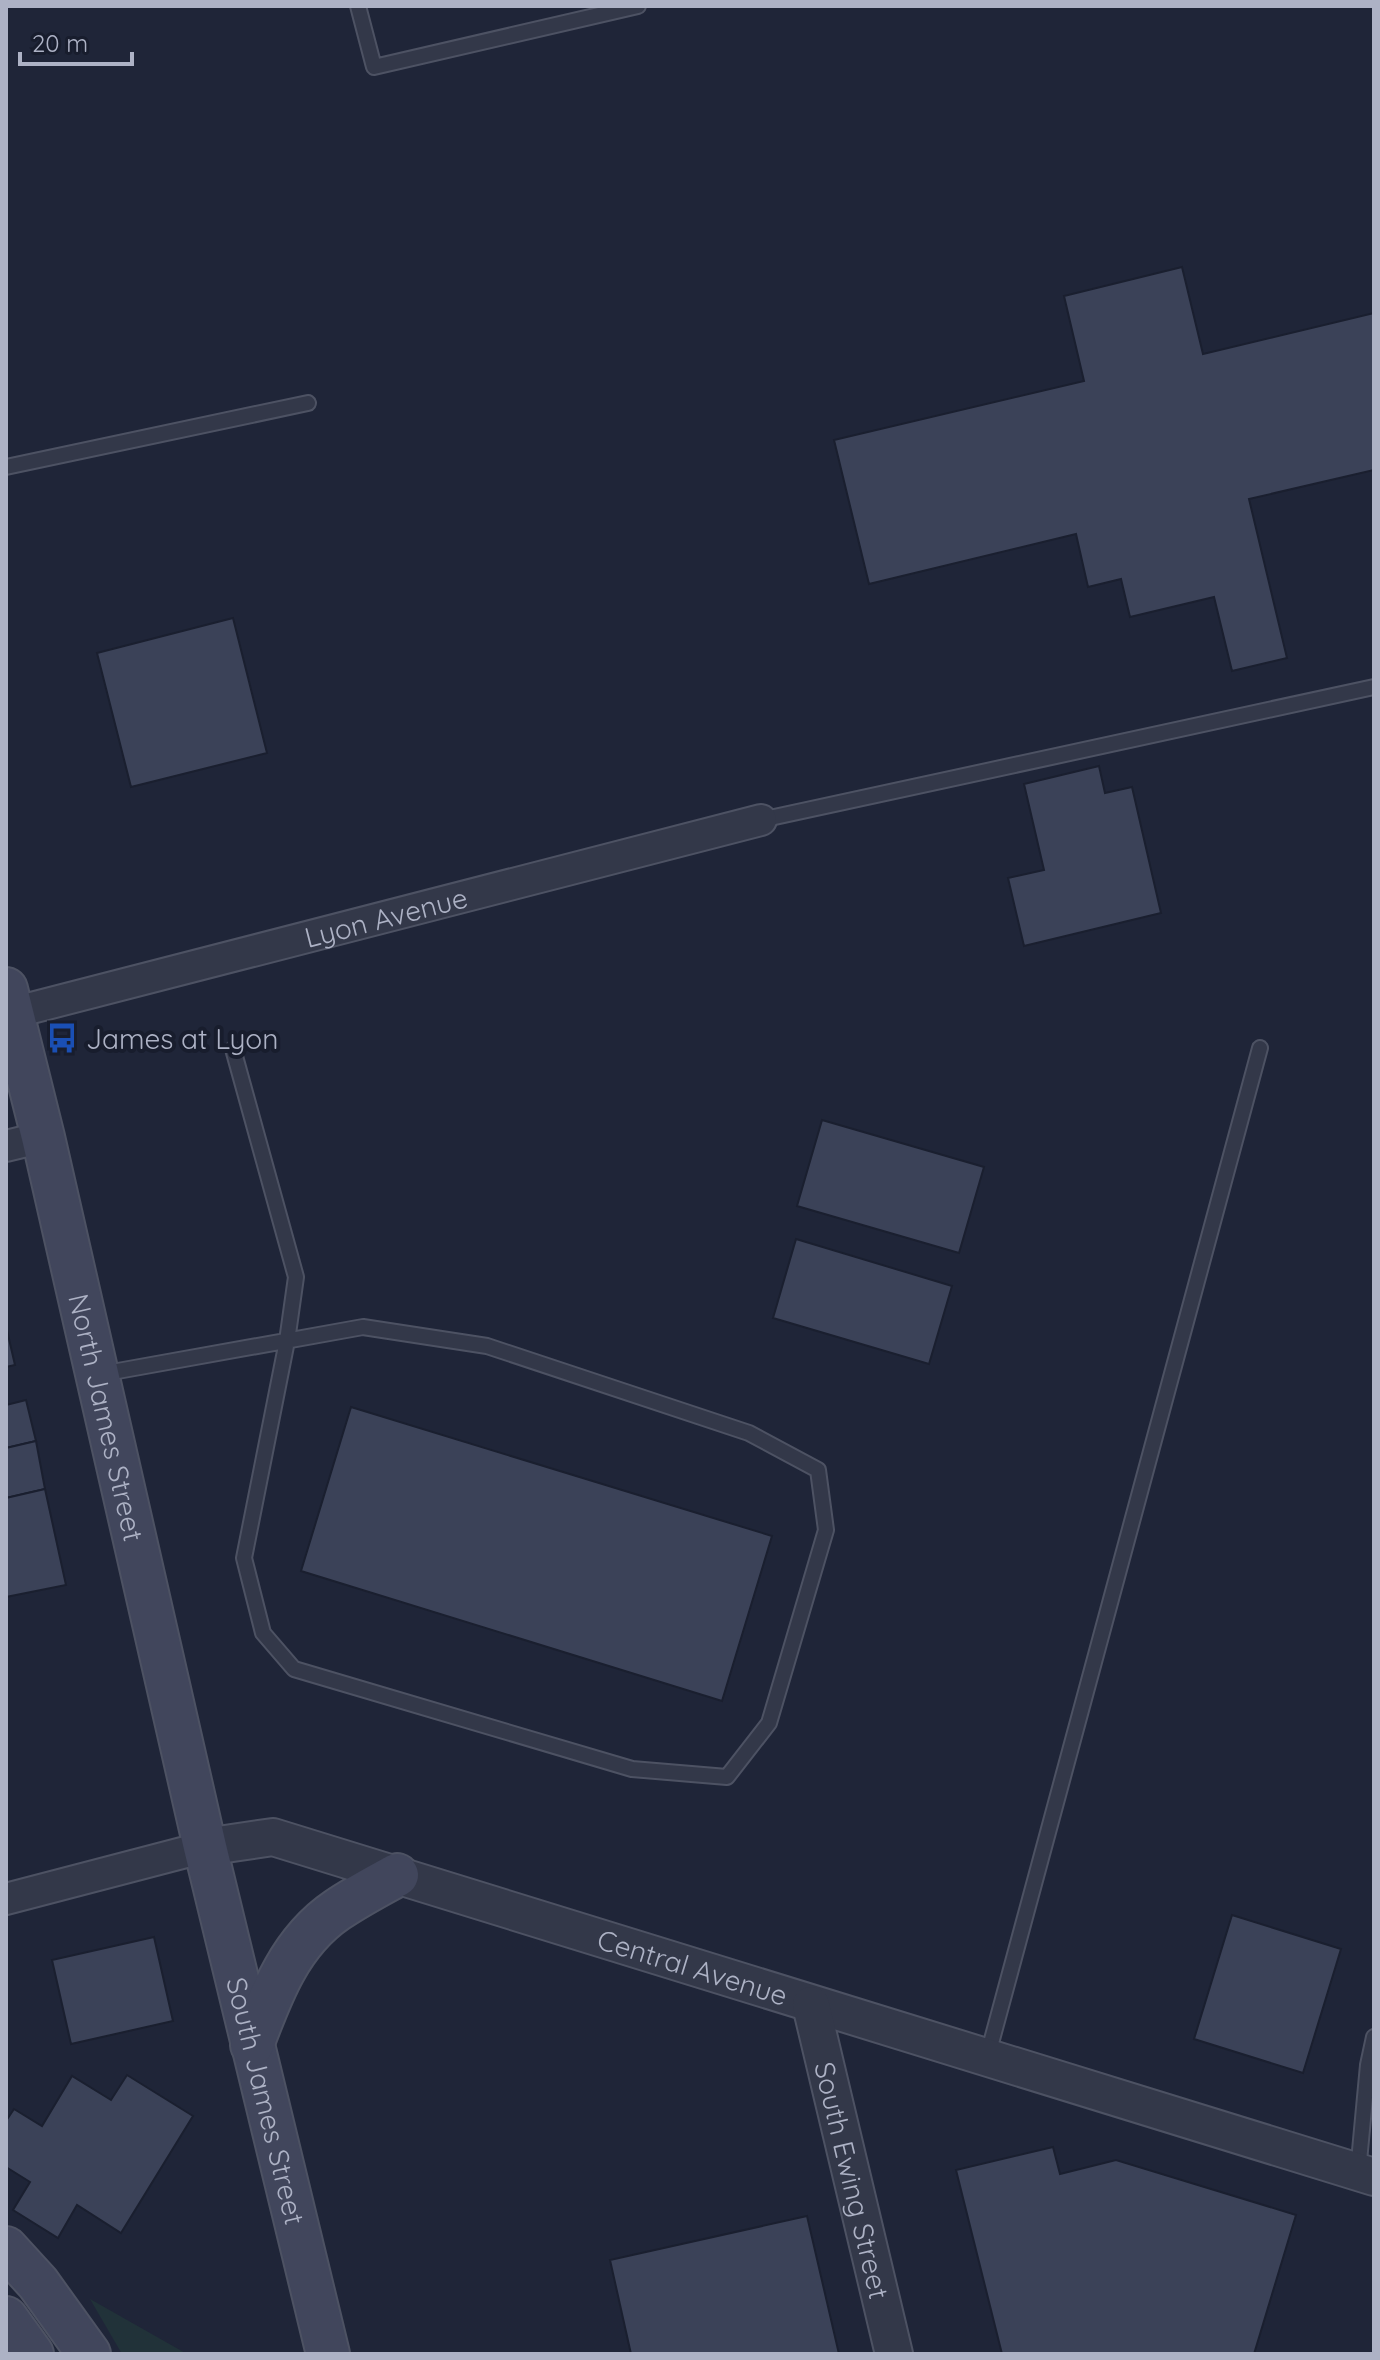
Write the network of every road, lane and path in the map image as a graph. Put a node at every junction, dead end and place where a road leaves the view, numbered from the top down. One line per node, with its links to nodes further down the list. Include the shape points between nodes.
1 (358, 6): 2 (lane, via 374,67)
2 (638, 6)
3 (308, 403): 4 (lane)
4 (6, 467)
5 (1374, 687): 6 (lane)
6 (761, 820): 7 (street, Lyon Avenue)
7 (9, 1001): 10 (main road, North James Street)
8 (1260, 1048): 19 (lane)
9 (233, 1049): 11 (lane, via 296,1277)
10 (24, 1142): 12 (main road, North James Street)
11 (287, 1341): 11 (lane, via 363,1327 487,1346 749,1433 818,1470 826,1530 774,1709 727,1777 632,1769 294,1669 263,1633 244,1558); 12 (lane)
12 (97, 1375): 13 (main road, North James Street)
13 (205, 1847): 14 (street, Central Avenue, via 273,1837); 15 (street, Central Avenue); 18 (main road, South James Street)
14 (397, 1875): 16 (street, Central Avenue); 18 (main road, via 335,1911 302,1943 274,1985)
15 (6, 1899)
16 (811, 2005): 19 (street, Central Avenue); 26 (street, South Ewing Street)
17 (1374, 2037): 20 (lane, via 1368,2065)
18 (252, 2045): 25 (main road, South James Street)
19 (987, 2058): 20 (street, Central Avenue)
20 (1366, 2175)
21 (6, 2248): 23 (main road)
22 (6, 2318): 24 (main road)
23 (84, 2345)
24 (32, 2354)
25 (328, 2354)
26 (894, 2354)

